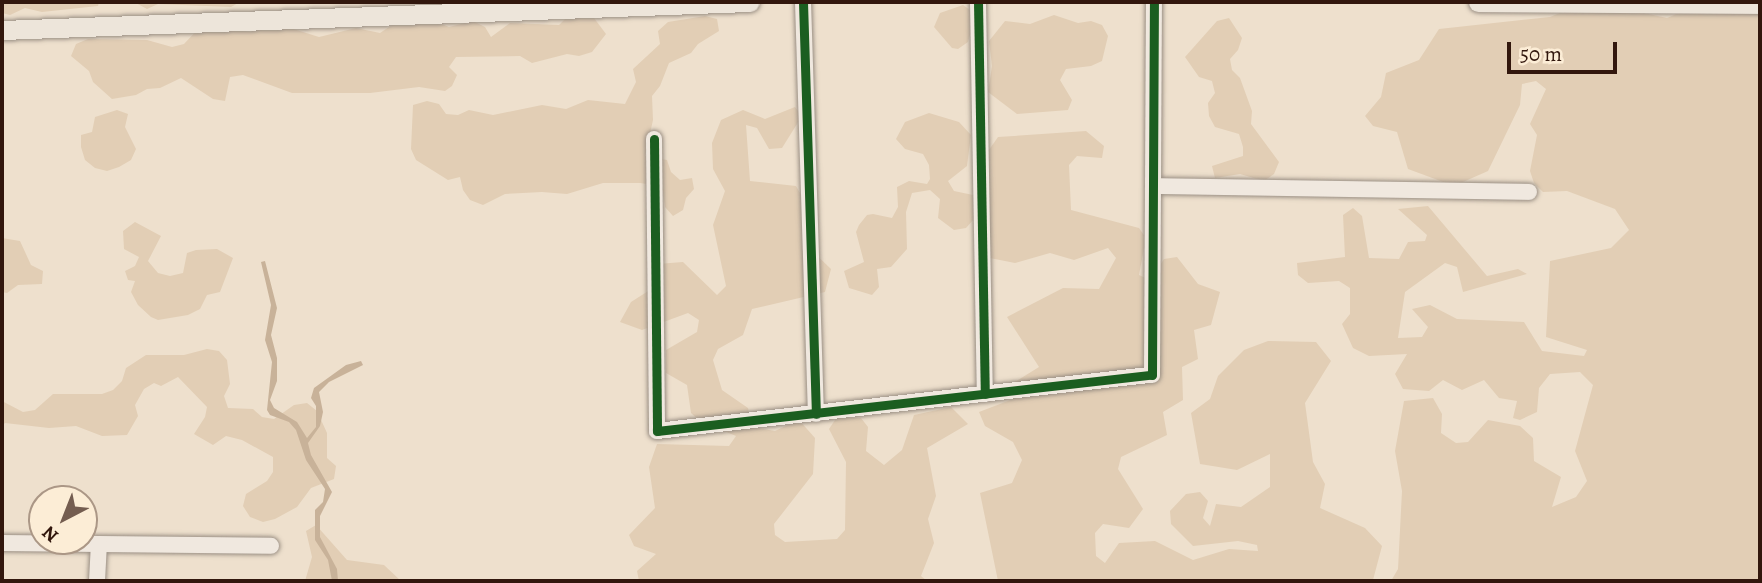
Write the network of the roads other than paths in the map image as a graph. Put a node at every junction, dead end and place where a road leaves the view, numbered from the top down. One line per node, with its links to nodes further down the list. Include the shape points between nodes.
1 (749, 2): 6 (main road)
2 (803, 2): 13 (street)
3 (978, 2): 12 (street)
4 (1154, 2): 10 (street)
5 (1478, 2): 7 (main road)
6 (623, 3): 8 (main road, via 225,24)
7 (1760, 4)
8 (2, 30)
9 (654, 139): 13 (street, via 657,431)
10 (1153, 186): 11 (street); 12 (street, via 1152,375)
11 (1529, 192)
12 (985, 394): 13 (street)
13 (816, 414)
14 (2, 543): 15 (street)
15 (99, 544): 16 (street); 17 (street)
16 (271, 546)
17 (97, 581)

